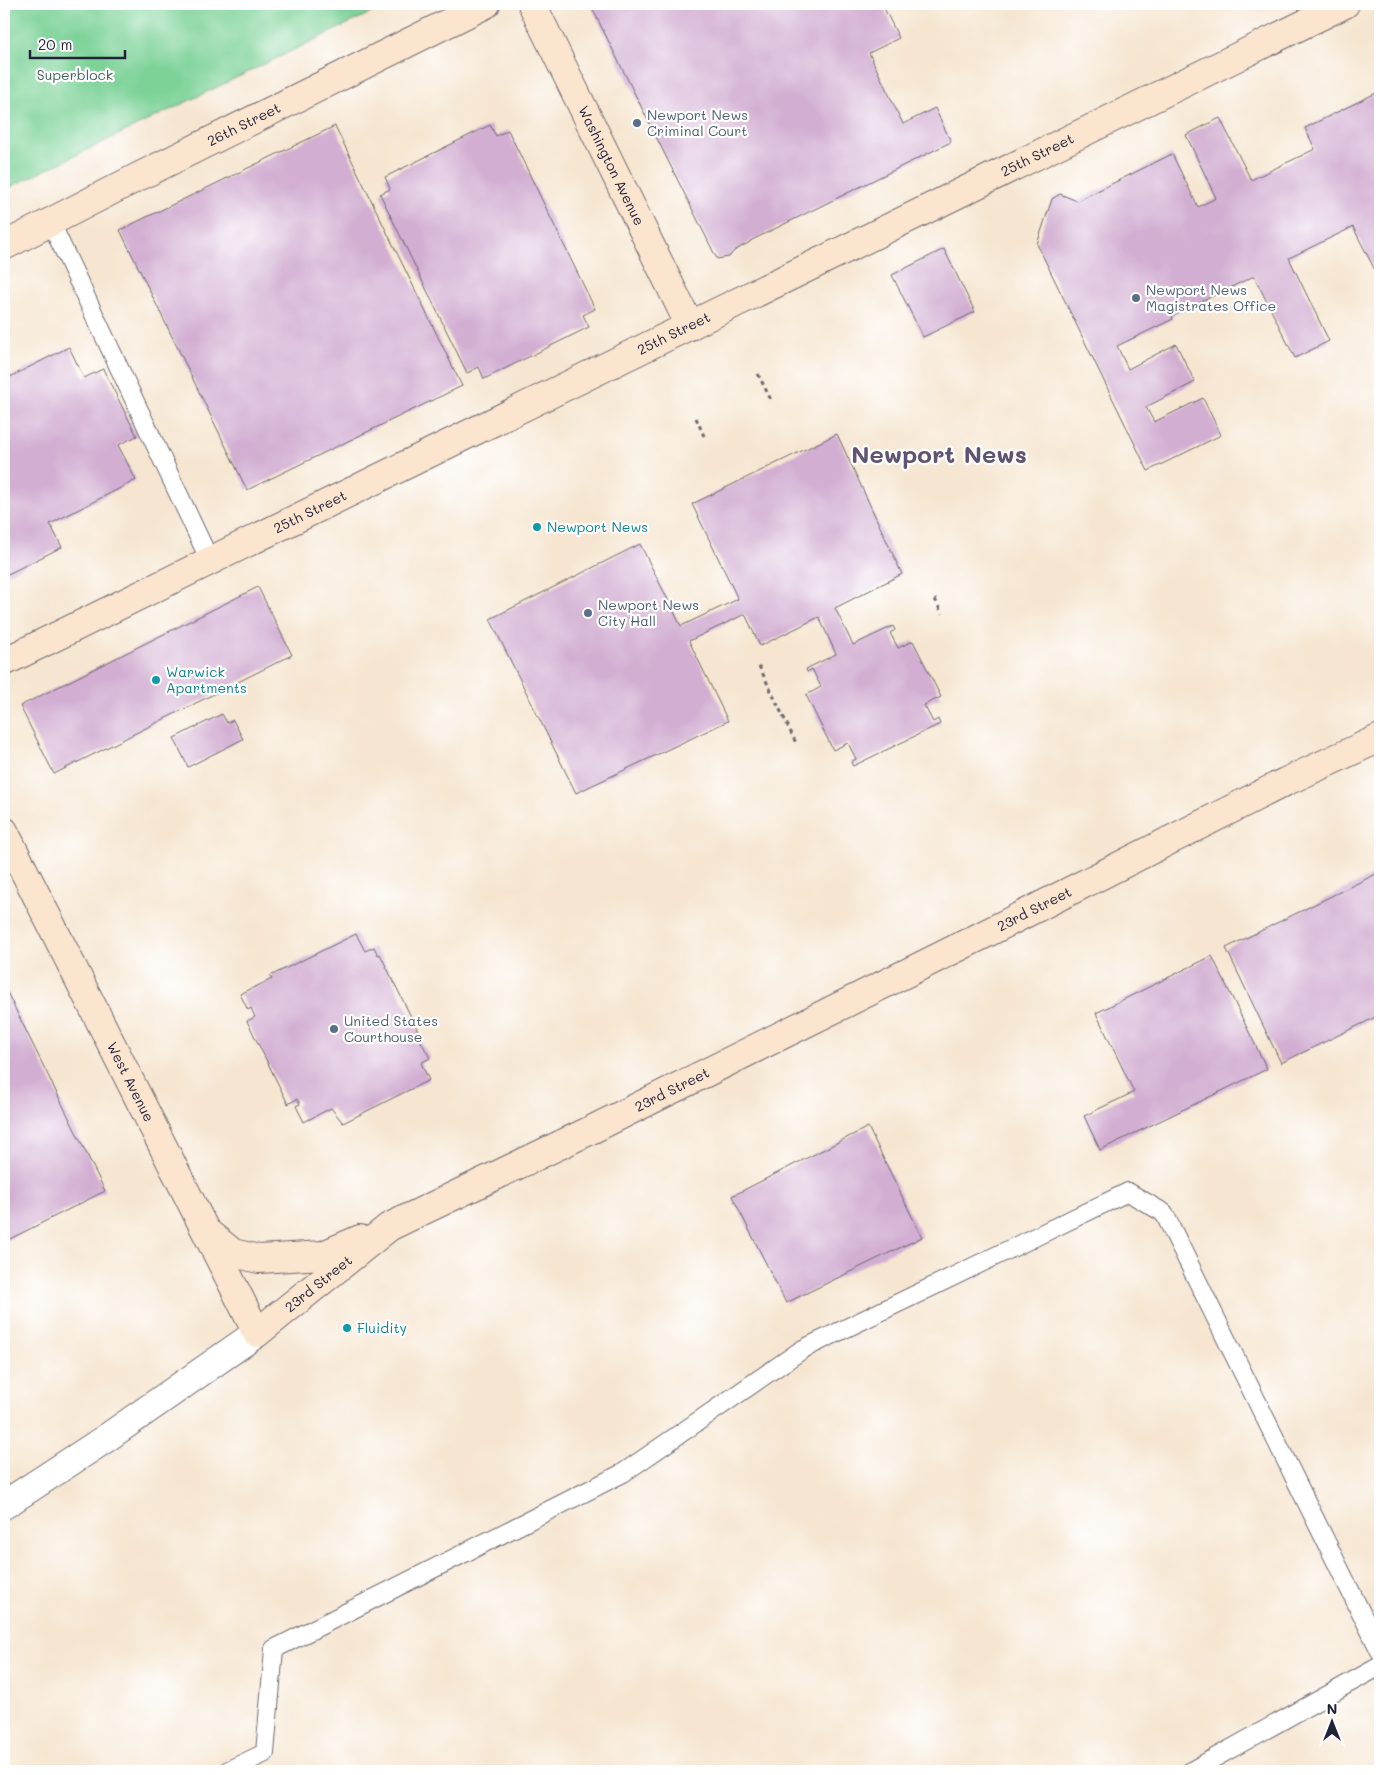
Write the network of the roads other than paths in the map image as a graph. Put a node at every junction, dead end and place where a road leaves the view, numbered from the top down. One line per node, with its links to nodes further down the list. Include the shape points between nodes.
1 (486, 4): 4 (street, 26th Street)
2 (532, 4): 6 (street, Washington Avenue)
3 (1345, 4): 6 (street, 25th Street)
4 (51, 223): 5 (street, 26th Street); 7 (lane)
5 (4, 246)
6 (690, 326): 7 (street, 25th Street)
7 (210, 561): 8 (street, 25th Street)
8 (4, 662)
9 (1380, 738): 11 (street, 23rd Street, via 1285,782 987,933)
10 (4, 832): 12 (street, West Avenue)
11 (389, 1227): 12 (street, via 323,1255 259,1259 234,1252); 13 (street, 23rd Street)
12 (205, 1230): 13 (street, West Avenue)
13 (257, 1333): 14 (street, 23rd Street, via 105,1439)
14 (4, 1504)
15 (1380, 1651): 17 (lane, via 1164,1213 1128,1192 803,1348 624,1473 274,1649 265,1753)
16 (1380, 1666): 18 (lane)
17 (227, 1771)
18 (1191, 1771)

